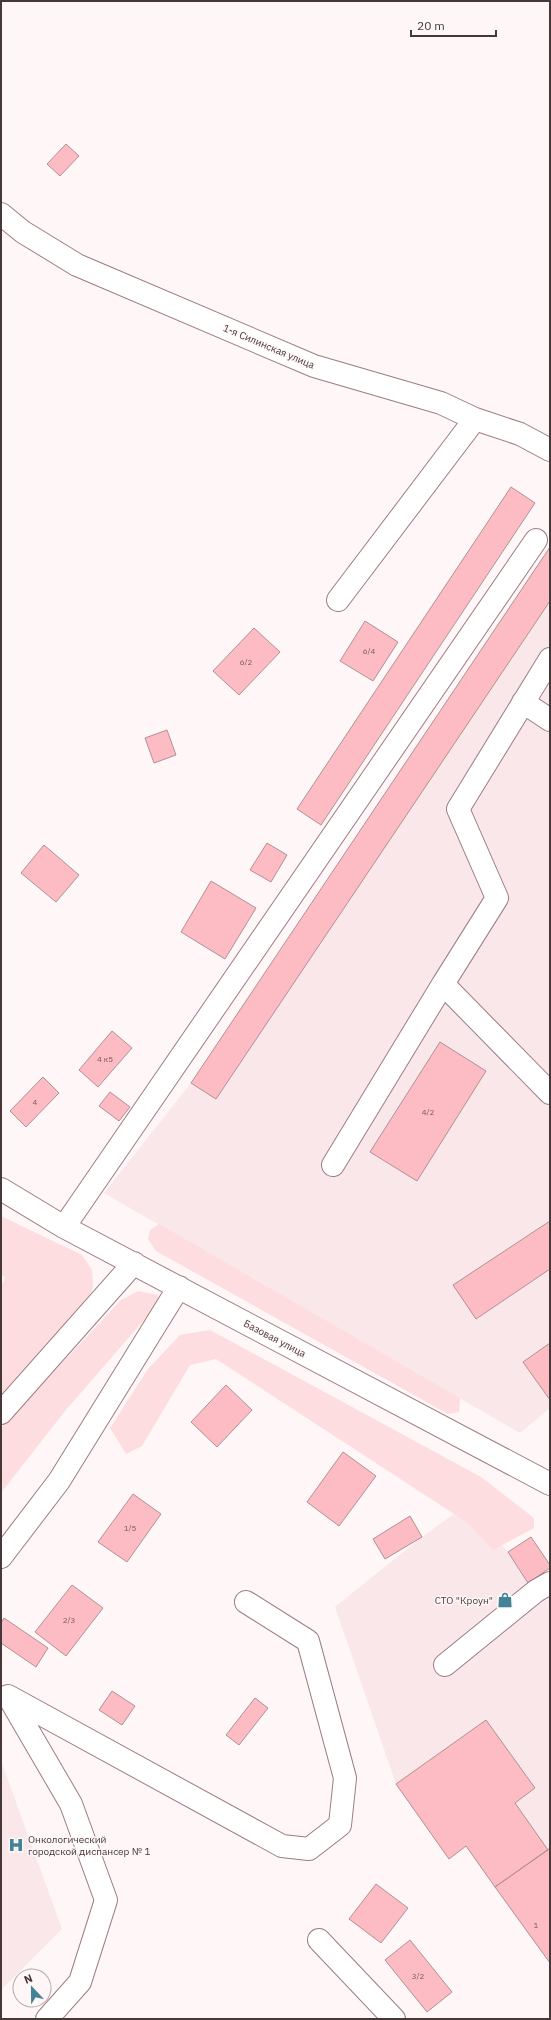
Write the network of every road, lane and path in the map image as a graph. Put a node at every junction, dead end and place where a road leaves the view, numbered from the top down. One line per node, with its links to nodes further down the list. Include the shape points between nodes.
1 (1, 214): 2 (street, 1-я Силинская улица, via 23,232 77,265 314,366 440,403)
2 (475, 419): 3 (street, 1-я Силинская улица, via 520,434); 5 (street)
3 (550, 450)
4 (536, 540): 13 (street)
5 (338, 600)
6 (550, 659): 7 (street)
7 (523, 702): 8 (street); 9 (street, via 458,809 497,898)
8 (550, 720)
9 (443, 984): 10 (street); 11 (street)
10 (550, 1093)
11 (333, 1165)
12 (1, 1189): 13 (street, Базовая улица)
13 (64, 1227): 14 (street, Базовая улица)
14 (134, 1263): 15 (street, Базовая улица); 16 (street)
15 (179, 1287): 17 (street, Базовая улица); 18 (street, via 59,1481)
16 (1, 1413)
17 (550, 1484)
18 (1, 1557)
19 (550, 1583): 21 (street, via 536,1591)
20 (246, 1602): 22 (street, via 308,1641 345,1778 340,1825 308,1849 282,1846)
21 (445, 1665)
22 (4, 1690): 24 (street, via 72,1804 106,1900 80,1982)
23 (319, 1940): 25 (street)
24 (47, 2019)
25 (394, 2019)

